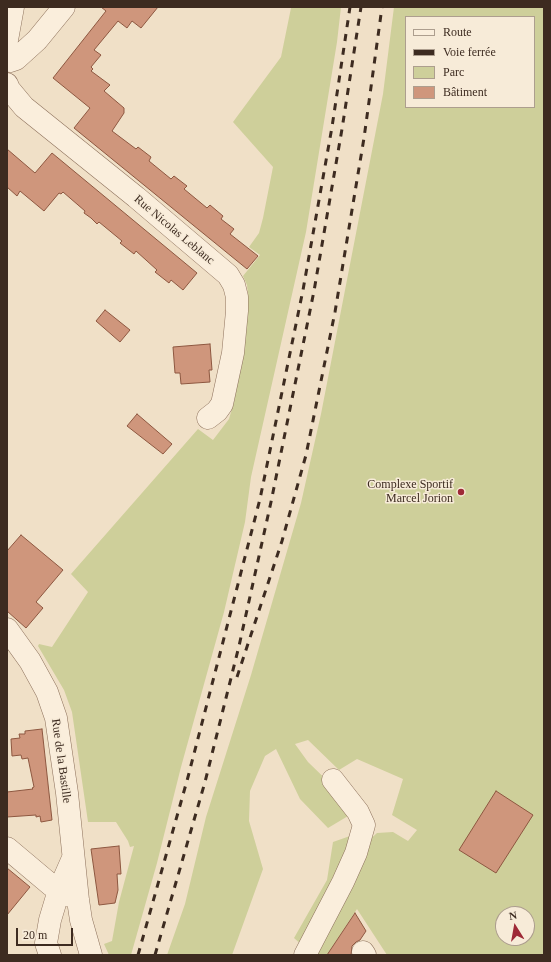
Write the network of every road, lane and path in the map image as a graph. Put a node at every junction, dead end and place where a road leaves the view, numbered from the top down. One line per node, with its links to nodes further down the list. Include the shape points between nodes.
1 (13, 7): 3 (street)
2 (64, 7): 4 (street, via 37,40)
3 (7, 40)
4 (8, 64)
5 (7, 84): 6 (street, Rue Nicolas Leblanc, via 24,107 228,275 237,296 233,353 222,404)
6 (208, 418)
7 (7, 629): 10 (street, Rue de la Bastille, via 30,661 47,692 56,718 74,857)
8 (334, 780): 13 (street, via 358,812 364,826 343,882)
9 (7, 848): 10 (street, via 51,885)
10 (69, 895): 11 (street); 12 (street, Rue de la Bastille, via 50,920)
11 (88, 949): 12 (street, via 74,932 56,937)
12 (45, 951)
13 (305, 955)

